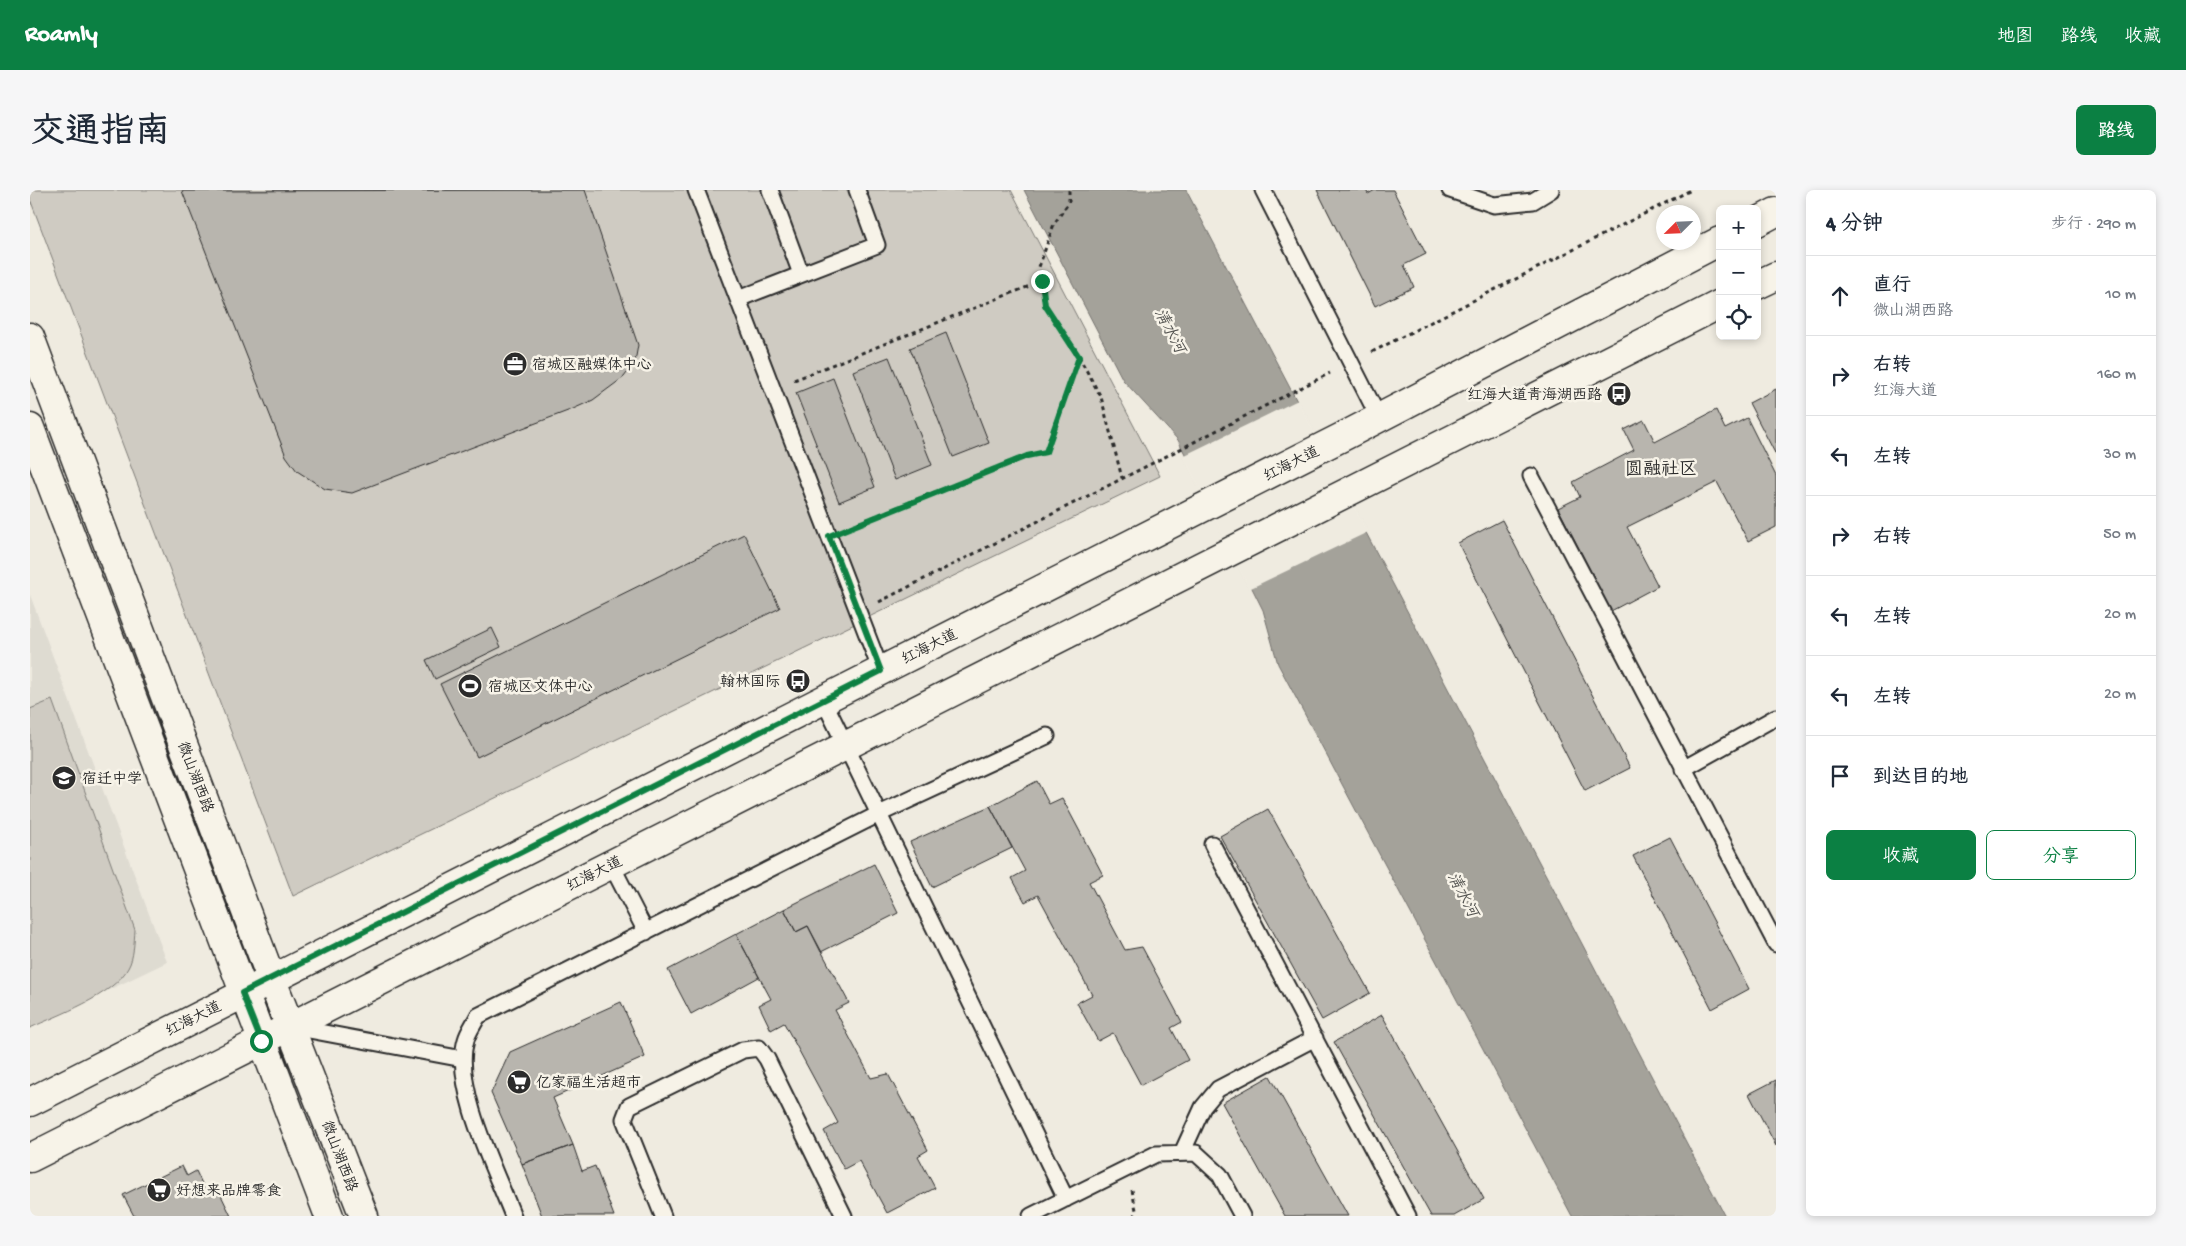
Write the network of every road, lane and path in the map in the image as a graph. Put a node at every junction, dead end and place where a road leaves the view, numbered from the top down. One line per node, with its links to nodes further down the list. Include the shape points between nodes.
1 (696, 190): 16 (lane)
2 (770, 190): 12 (lane)
3 (857, 190): 12 (lane, via 878,245)
4 (1069, 190): 14 (path, via 1069,202 1054,224 1039,267)
5 (1263, 190): 20 (lane)
6 (1450, 190): 7 (lane, via 1494,205 1533,201)
7 (1550, 190)
8 (1691, 190): 20 (path)
9 (1776, 212): 10 (main road)
10 (1761, 220)
11 (1716, 243): 22 (main road, 红海大道)
12 (801, 274): 16 (lane)
13 (1776, 276): 15 (main road)
14 (1042, 281): 19 (path, via 1045,305); 21 (path)
15 (1761, 283)
16 (738, 299): 21 (lane)
17 (1716, 306): 32 (main road, 红海大道)
18 (30, 337): 39 (main road, 微山湖西路)
19 (1079, 357): 25 (path, via 1101,397); 26 (path, via 1046,452 1027,456)
20 (1350, 362): 22 (lane); 25 (path)
21 (772, 388): 26 (lane)
22 (1379, 418): 28 (main road, 红海大道)
23 (30, 428): 40 (main road)
24 (1531, 476): 33 (lane)
25 (1124, 478): 27 (path)
26 (829, 536): 27 (lane)
27 (859, 613): 28 (lane)
28 (881, 671): 29 (main road, 红海大道)
29 (823, 699): 32 (lane); 39 (main road, 红海大道)
30 (1776, 716): 33 (lane)
31 (1047, 736): 34 (lane)
32 (846, 746): 34 (lane); 36 (main road, 红海大道)
33 (1683, 769): 38 (lane)
34 (879, 814): 37 (lane); 48 (lane)
35 (1212, 844): 42 (lane)
36 (611, 864): 37 (lane); 41 (main road, 红海大道)
37 (646, 932): 44 (lane, via 478,1016 466,1040)
38 (1776, 944)
39 (271, 978): 40 (main road, 红海大道); 41 (main road, 微山湖西路)
40 (242, 993): 43 (main road); 45 (main road, 红海大道)
41 (290, 1027): 43 (main road, 红海大道); 44 (lane); 50 (main road, 微山湖西路)
42 (1315, 1038): 46 (lane, via 1218,1089 1203,1107); 56 (lane)
43 (261, 1041): 47 (main road, 红海大道); 49 (main road)
44 (463, 1059): 51 (lane, via 467,1091 476,1122)
45 (30, 1102)
46 (1182, 1153): 48 (lane, via 1156,1154); 55 (lane, via 1196,1153 1220,1175)
47 (30, 1158)
48 (1066, 1198): 54 (lane)
49 (329, 1216)
50 (364, 1216)
51 (513, 1216)
52 (663, 1216): 53 (lane, via 624,1119 630,1106 743,1050 759,1048)
53 (844, 1216)
54 (1031, 1216)
55 (1242, 1216)
56 (1408, 1216)

